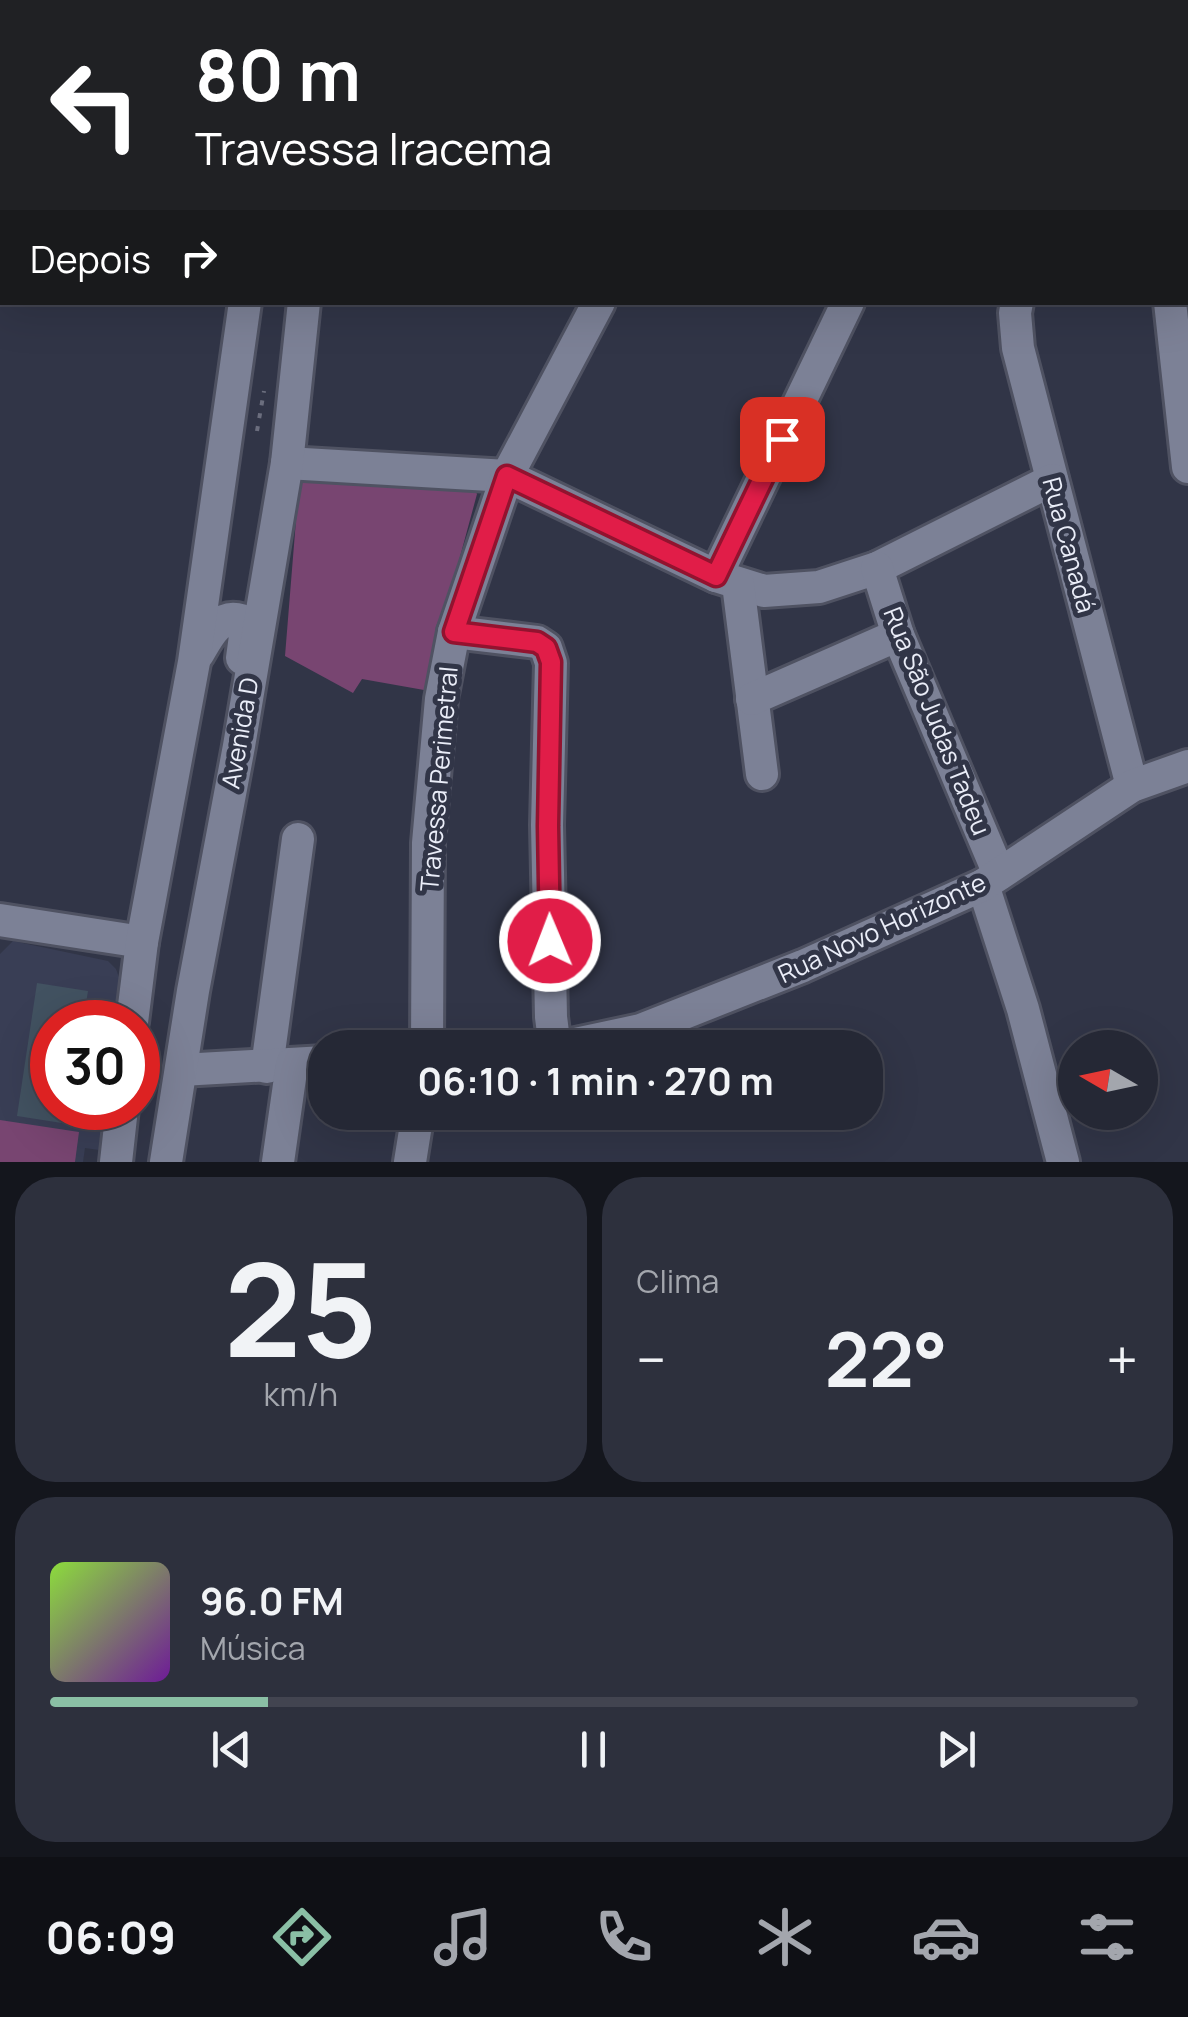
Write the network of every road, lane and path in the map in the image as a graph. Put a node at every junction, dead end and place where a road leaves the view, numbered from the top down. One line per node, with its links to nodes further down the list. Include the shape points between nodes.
1 (245, 305): 15 (street)
2 (304, 305): 7 (street, Avenida D)
3 (596, 305): 9 (street, Travessa Perimetral)
4 (847, 305): 12 (street)
5 (1016, 305): 10 (street, Rua Canadá, via 1018,348)
6 (1170, 305): 8 (street)
7 (287, 463): 9 (street); 17 (street, Avenida D)
8 (1188, 467)
9 (507, 476): 12 (street); 13 (street, Travessa Perimetral)
10 (1052, 480): 11 (street); 20 (street, Rua Canadá)
11 (877, 568): 12 (street, via 786,591); 14 (street, Rua São Judas Tadeu)
12 (727, 580): 16 (street)
13 (454, 632): 26 (street, Travessa Perimetral, via 428,844); 27 (street, via 537,642 551,662)
14 (898, 636): 16 (street); 22 (street, Rua São Judas Tadeu)
15 (194, 662): 17 (street, via 226,618 241,620 246,629 232,734); 24 (street)
16 (752, 699): 19 (street)
17 (239, 746): 31 (street, Avenida D)
18 (1188, 766): 20 (street, Rua Novo Horizonte)
19 (762, 774)
20 (1132, 786): 22 (street, Rua Novo Horizonte)
21 (298, 840): 30 (street)
22 (991, 880): 28 (street, Rua Novo Horizonte); 38 (street, Rua São Judas Tadeu)
23 (0, 920): 24 (street)
24 (142, 942): 25 (street)
25 (135, 1000)
26 (428, 1030)
27 (553, 1030)
28 (641, 1030)
29 (308, 1063): 30 (street)
30 (279, 1066): 31 (street); 36 (street)
31 (181, 1070): 35 (street, Avenida D)
32 (120, 1130): 34 (street)
33 (415, 1130): 37 (street)
34 (116, 1162)
35 (166, 1162)
36 (278, 1162)
37 (410, 1162)
38 (1064, 1162)

